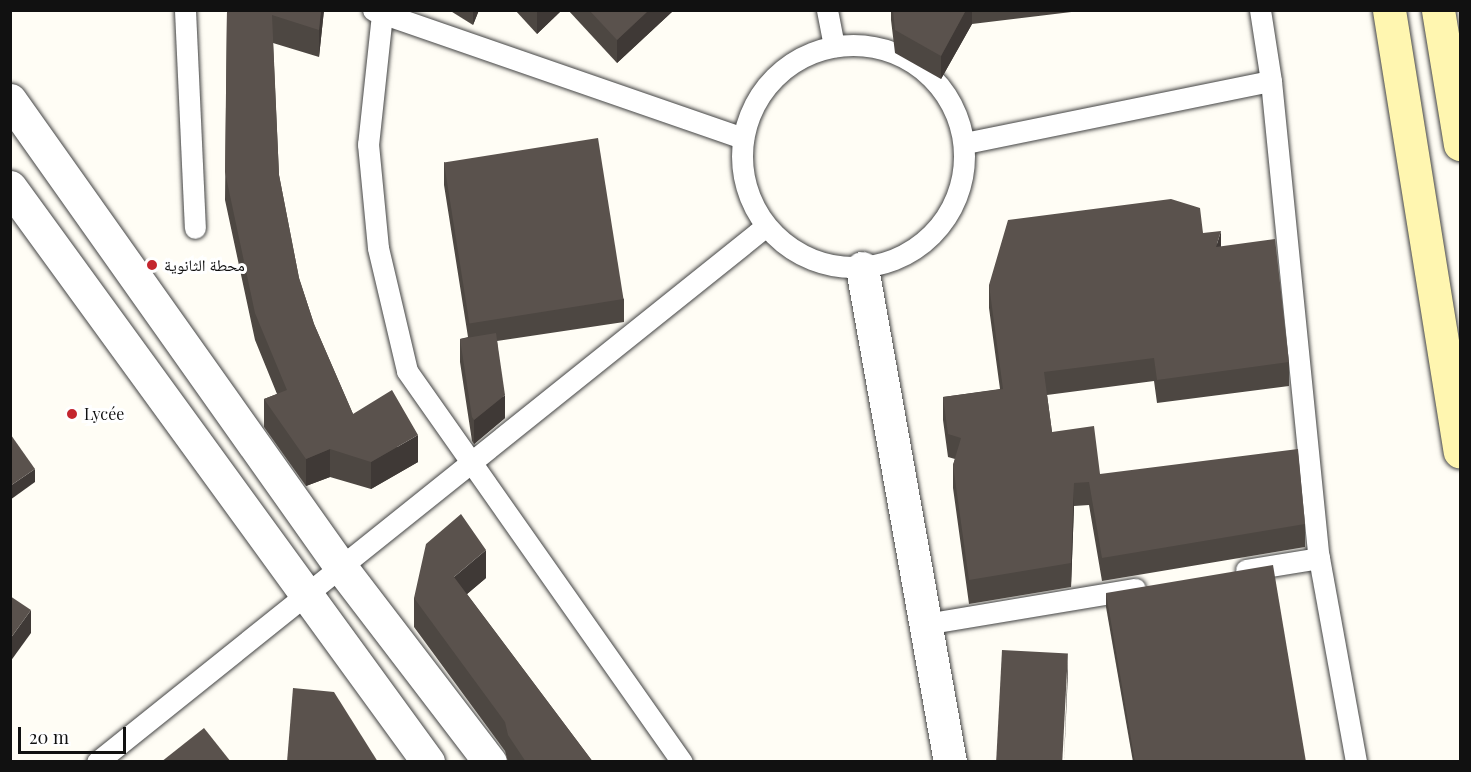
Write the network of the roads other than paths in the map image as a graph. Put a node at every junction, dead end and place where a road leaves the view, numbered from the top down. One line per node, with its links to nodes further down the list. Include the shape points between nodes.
1 (185, 10): 15 (lane)
2 (827, 10): 7 (lane)
3 (1260, 10): 8 (lane)
4 (1389, 10): 17 (main road)
5 (1438, 10): 12 (main road)
6 (377, 12): 10 (lane); 18 (lane, via 368,144 378,249 407,371)
7 (834, 46): 10 (lane, via 801,57 774,77 753,105); 11 (lane, via 870,45 912,62 934,78 955,108)
8 (1271, 81): 11 (lane); 19 (lane)
9 (10, 100): 20 (street)
10 (742, 138): 14 (lane, via 742,169 749,199)
11 (965, 143): 16 (lane, via 964,178 951,212 928,240 897,259)
12 (1461, 144)
13 (10, 187): 23 (street)
14 (766, 226): 16 (lane, via 792,250 825,265); 18 (lane)
15 (195, 228)
16 (862, 268): 24 (street)
17 (1461, 451)
18 (470, 460): 20 (lane); 28 (lane)
19 (1319, 558): 21 (lane); 30 (lane)
20 (340, 566): 23 (lane); 27 (street)
21 (1226, 574)
22 (1157, 585): 24 (lane)
23 (305, 593): 25 (lane); 26 (street)
24 (925, 624): 29 (street)
25 (97, 762)
26 (428, 762)
27 (490, 762)
28 (682, 762)
29 (950, 762)
30 (1356, 762)

